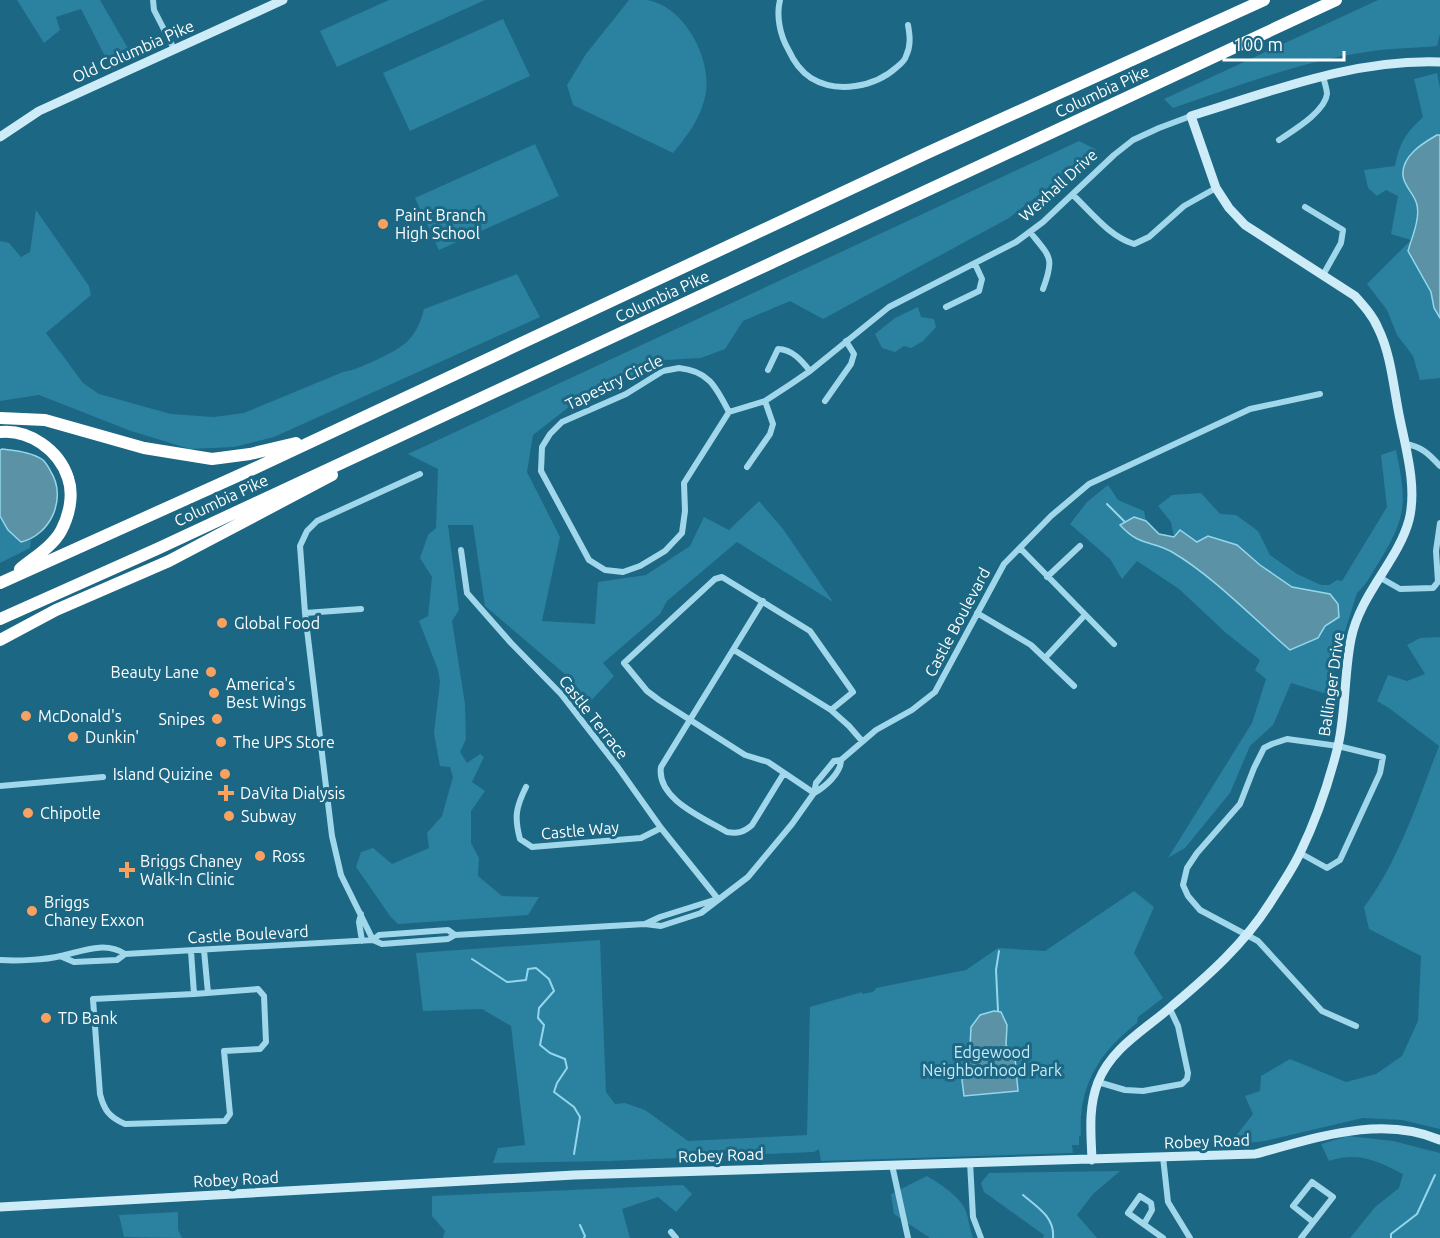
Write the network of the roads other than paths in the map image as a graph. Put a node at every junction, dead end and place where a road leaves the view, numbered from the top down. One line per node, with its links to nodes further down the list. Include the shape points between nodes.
1 (153, 0): 7 (street, via 154,10)
2 (283, 0): 7 (street, Old Columbia Pike)
3 (780, 0): 6 (street, via 783,40 795,63 811,78 833,86 855,86 892,72 906,58 911,41)
4 (1264, 0): 31 (highway, Columbia Pike)
5 (1336, 0): 29 (highway, Columbia Pike)
6 (908, 25)
7 (174, 49): 11 (street, Old Columbia Pike, via 39,111)
8 (1440, 62): 9 (street, Wexhall Drive, via 1360,66)
9 (1323, 76): 10 (street, Wexhall Drive); 12 (street, via 1327,94 1324,102 1307,121)
10 (1191, 116): 13 (street, Ballinger Drive); 14 (street, Wexhall Drive, via 1133,141)
11 (0, 138)
12 (1279, 140)
13 (1216, 188): 14 (street, via 1184,206 1149,237 1134,244 1110,231); 18 (street, Ballinger Drive, via 1245,225)
14 (1073, 195): 16 (street, Wexhall Drive)
15 (1305, 207): 18 (street, via 1343,230 1341,243)
16 (1030, 232): 17 (street, Wexhall Drive); 19 (street, via 1049,257 1051,268)
17 (975, 264): 20 (street, via 982,279 979,291); 21 (street, Wexhall Drive, via 889,306)
18 (1323, 275): 32 (street, Ballinger Drive, via 1355,296 1378,327 1388,354)
19 (1043, 289)
20 (946, 307)
21 (846, 341): 23 (street, Wexhall Drive); 26 (street, via 854,354 851,364)
22 (768, 370): 23 (street, via 778,349 784,349)
23 (810, 371): 25 (street, Wexhall Drive)
24 (1320, 394): 38 (street, Castle Boulevard, via 1250,409 1110,473 1089,484)
25 (765, 401): 27 (street, Wexhall Drive); 34 (street, via 773,424)
26 (825, 401)
27 (729, 412): 27 (street, Tapestry Circle, via 708,377 693,369 679,368 663,371 562,422 550,434 542,447 541,471 589,560 605,570 623,572 665,551 682,533 686,511 684,483)
28 (0, 418): 31 (highway, via 45,420 144,448 212,459)
29 (415, 429): 48 (highway, Columbia Pike); 49 (highway, via 169,561 56,610)
30 (0, 432): 42 (highway, via 27,435 46,446 68,478 71,498 60,533)
31 (323, 436): 42 (highway, Columbia Pike)
32 (1405, 444): 33 (street, via 1420,447); 41 (street, Ballinger Drive, via 1412,495 1409,520)
33 (1440, 466)
34 (747, 467)
35 (420, 474): 45 (street, via 317,521 307,531 300,546)
36 (1440, 523): 41 (street, via 1436,551 1438,582 1433,588 1400,589)
37 (1080, 546): 40 (street)
38 (1020, 548): 40 (street); 46 (street, Castle Boulevard, via 1004,564)
39 (461, 550): 63 (street, Castle Terrace, via 467,593 561,694)
40 (1047, 577): 47 (street)
41 (1379, 577): 57 (street, Ballinger Drive, via 1357,618 1351,639)
42 (3, 582)
43 (763, 601): 51 (street); 54 (street, via 810,631 853,692); 55 (street, via 729,580 715,579 624,663 647,691)
44 (361, 609): 45 (street)
45 (305, 613): 66 (street, via 332,836 341,875)
46 (977, 614): 52 (street, via 1015,634); 56 (street, Castle Boulevard, via 935,692)
47 (1085, 615): 50 (street); 52 (street)
48 (0, 619)
49 (0, 640)
50 (1114, 644)
51 (734, 650): 54 (street); 55 (street)
52 (1045, 658): 53 (street)
53 (1074, 686)
54 (831, 711): 56 (street)
55 (691, 720): 58 (street); 58 (street, via 661,767 662,783 675,800 727,832 745,832 752,825)
56 (861, 741): 62 (street, Castle Boulevard, via 841,760 834,761 816,783)
57 (1338, 746): 64 (street, Ballinger Drive); 64 (street, via 1383,757 1380,773 1340,860 1327,868); 67 (street, via 1287,739 1264,748 1240,804 1187,868 1183,885 1200,910)
58 (784, 773): 62 (street)
59 (103, 777): 60 (street)
60 (0, 786)
61 (526, 788): 63 (street, Castle Way, via 518,805 517,828 520,839 532,847 641,838)
62 (814, 793): 65 (street, Castle Boulevard, via 748,877)
63 (661, 828): 65 (street, Castle Terrace)
64 (1300, 854): 67 (street, Ballinger Drive)
65 (718, 899): 68 (street, Castle Boulevard, via 701,913 661,926 455,935 448,939 382,944)
66 (361, 913): 68 (street); 69 (street)
67 (1247, 934): 77 (street, Ballinger Drive); 78 (street, via 1322,1011)
68 (373, 940): 69 (street, Castle Boulevard)
69 (362, 941): 70 (street, Castle Boulevard)
70 (204, 950): 71 (street, Castle Boulevard); 75 (street)
71 (191, 951): 72 (street, Castle Boulevard); 76 (street)
72 (125, 954): 73 (street, Castle Boulevard, via 115,947); 73 (street, Castle Boulevard, via 117,960 74,962)
73 (60, 956): 74 (street, Castle Boulevard)
74 (0, 960)
75 (208, 993): 76 (street); 76 (street, via 258,989 264,996 266,1042 260,1049 224,1050 230,1114 225,1121 125,1124 113,1119 100,1094 93,999)
76 (194, 994)
77 (1170, 1009): 79 (street, Ballinger Drive, via 1120,1049); 79 (street, via 1178,1026 1187,1079 1182,1084 1143,1091)
78 (1356, 1026)
79 (1098, 1082): 82 (street, Ballinger Drive, via 1091,1104)
80 (1440, 1140): 81 (street, Robey Road, via 1397,1129 1343,1131 1256,1154)
81 (1163, 1157): 82 (street, Robey Road); 93 (street, via 1168,1202)
82 (1092, 1160): 83 (street, Robey Road)
83 (970, 1162): 84 (street, Robey Road); 91 (street, via 973,1217)
84 (892, 1165): 85 (street, Robey Road, via 574,1175); 90 (street)
85 (0, 1207)
86 (1313, 1222): 86 (street, via 1334,1197 1312,1182 1293,1206); 94 (street)
87 (1144, 1224): 87 (street, via 1128,1213 1140,1196 1151,1203 1152,1209); 92 (street)
88 (671, 1232): 89 (street)
89 (676, 1238)
90 (908, 1238)
91 (981, 1238)
92 (1163, 1238)
93 (1190, 1238)
94 (1301, 1238)

